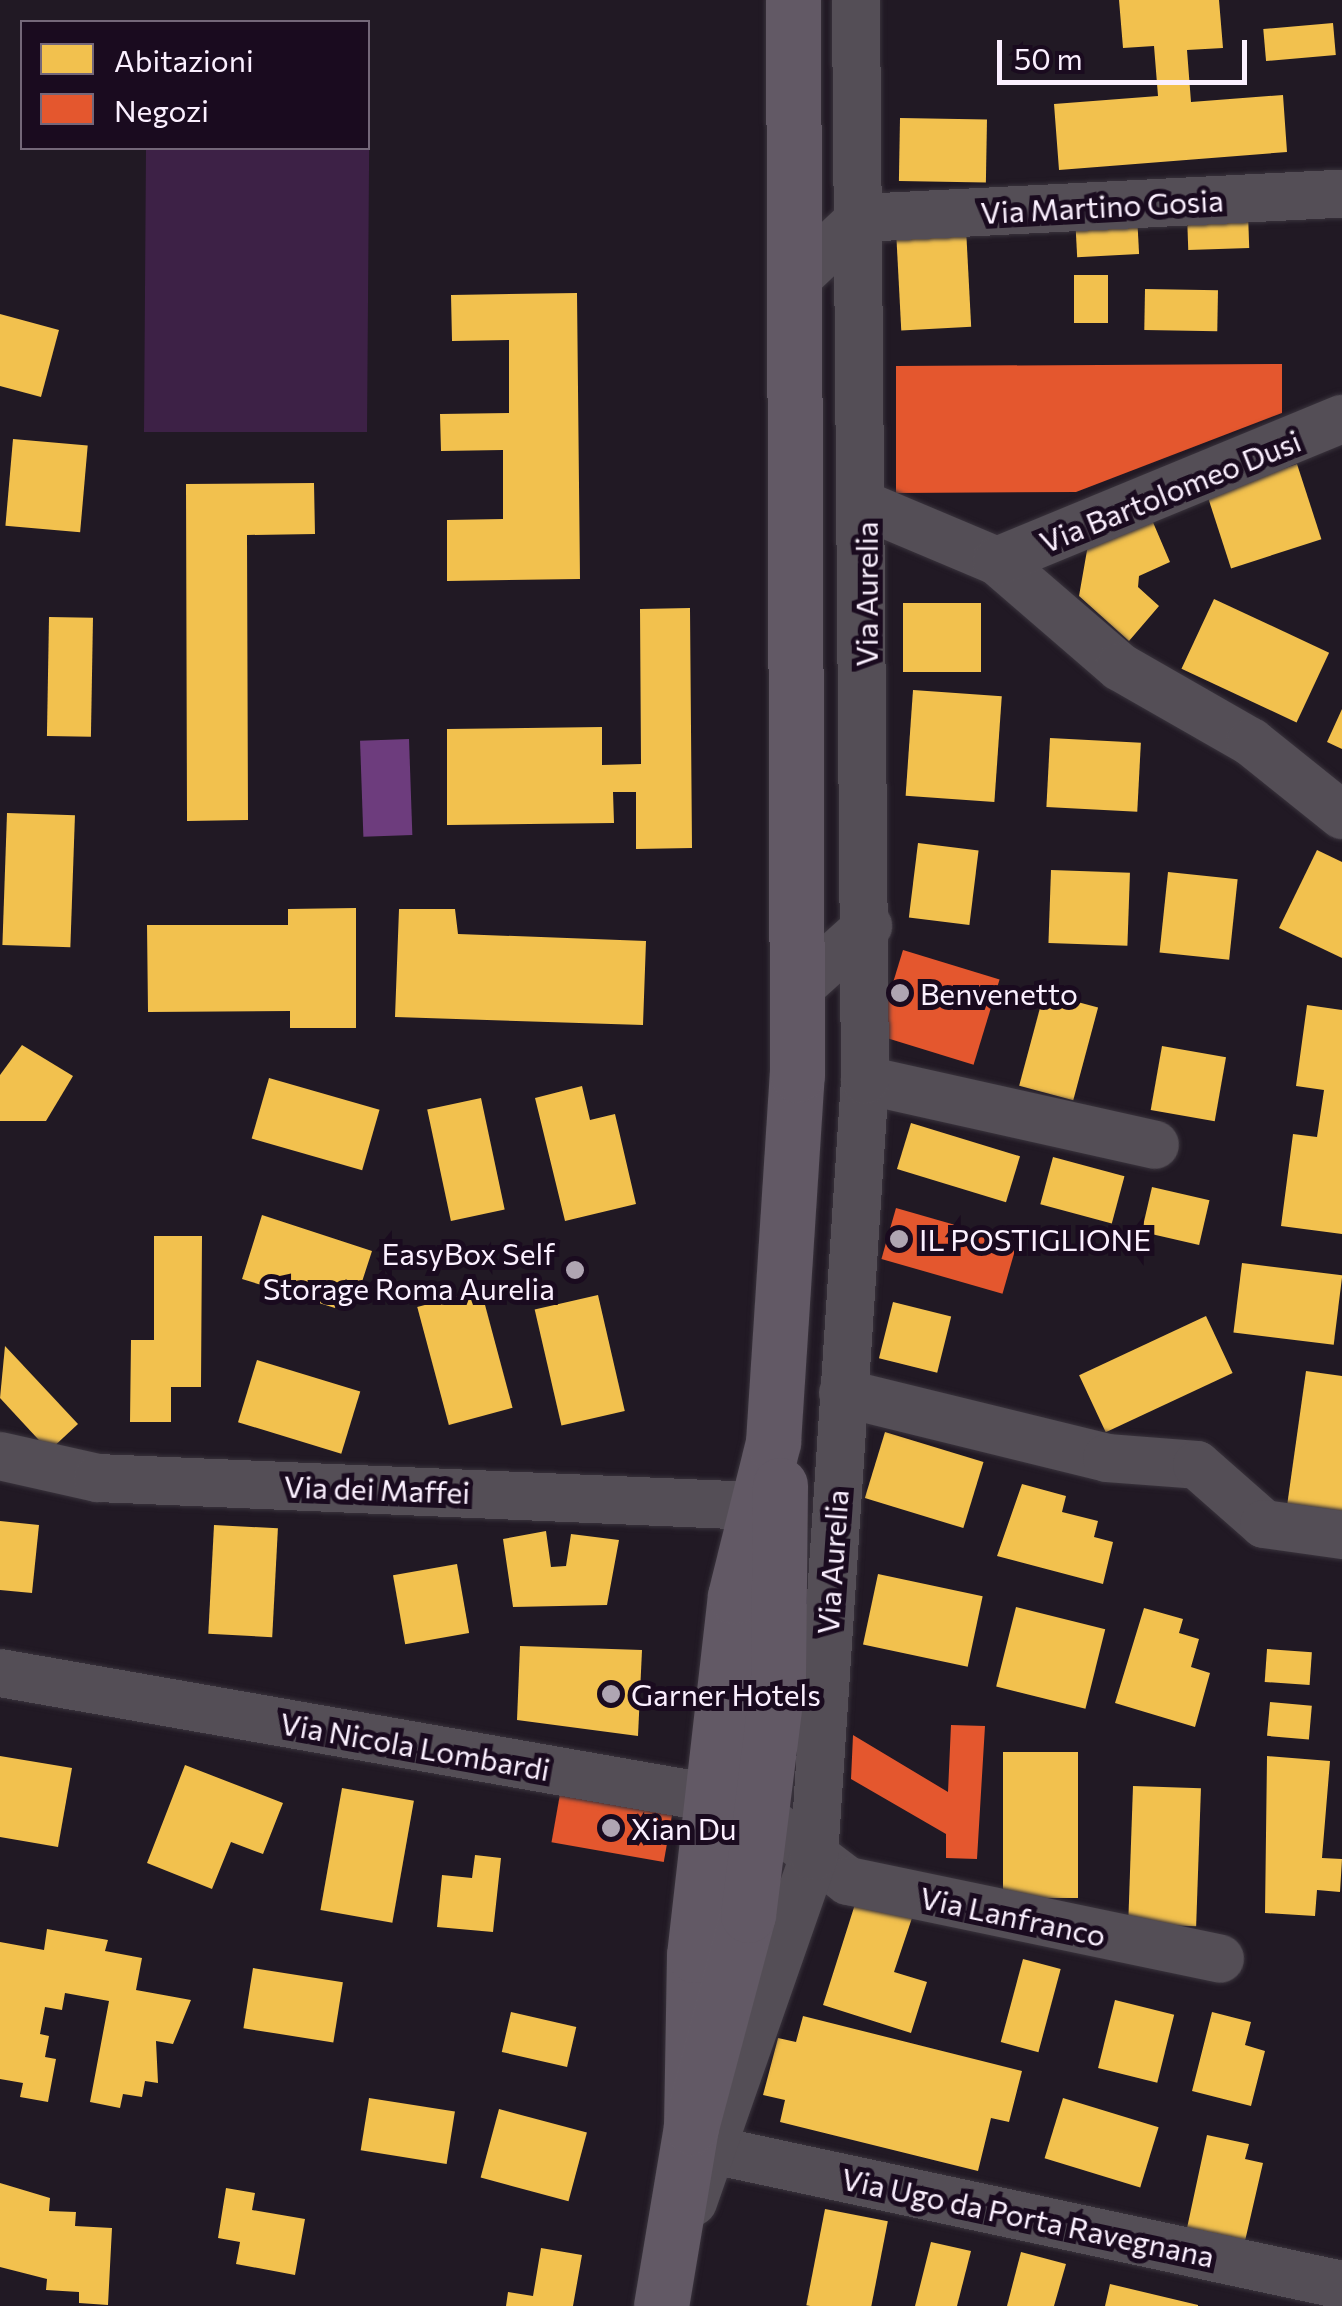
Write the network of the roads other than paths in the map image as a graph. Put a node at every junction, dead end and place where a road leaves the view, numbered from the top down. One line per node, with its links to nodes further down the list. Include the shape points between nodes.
1 (793, 0): 5 (main road, Via Aurelia)
2 (856, 0): 4 (street, Via Aurelia)
3 (1342, 194): 4 (street, Via Martino Gosia)
4 (862, 218): 5 (street); 7 (street, Via Aurelia)
5 (796, 280): 11 (main road, Via Aurelia)
6 (1342, 419): 8 (street, Via Bartolomeo Dusi)
7 (866, 506): 8 (street); 10 (street, Via Aurelia)
8 (997, 562): 9 (street, via 1120,668 1250,742)
9 (1342, 815)
10 (868, 926): 11 (street); 12 (street, Via Aurelia)
11 (799, 988): 14 (main road, Via Aurelia)
12 (864, 1080): 13 (street); 15 (street, Via Aurelia)
13 (1156, 1145)
14 (788, 1181): 15 (street); 17 (main road, Via Aurelia)
15 (858, 1188): 16 (street, Via Aurelia)
16 (843, 1393): 20 (street, via 1107,1458 1197,1465 1264,1524); 23 (street, Via Aurelia)
17 (772, 1442): 19 (main road, Via Aurelia); 22 (main road, Via Aurelia, via 782,1601)
18 (0, 1456): 19 (street, Via dei Maffei, via 98,1478)
19 (756, 1506): 22 (main road, Via Aurelia, via 735,1596)
20 (1342, 1536)
21 (0, 1673): 22 (street, Via Nicola Lombardi)
22 (737, 1807): 23 (street, Via Nicola Lombardi); 25 (main road, Via Aurelia, via 694,1955)
23 (814, 1856): 24 (street, Via Lanfranco, via 848,1882); 25 (street, Via Aurelia)
24 (1220, 1959)
25 (702, 2138): 26 (street, Via Ugo da Porta Ravegnana); 27 (main road, Via Aurelia)
26 (1342, 2285)
27 (664, 2288)

